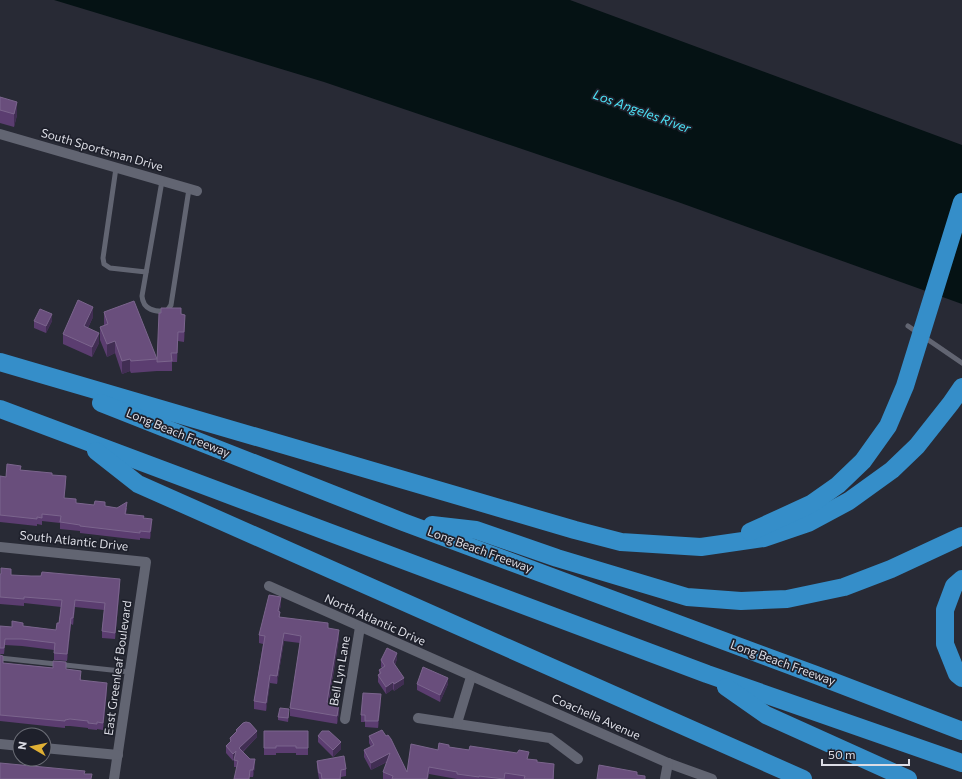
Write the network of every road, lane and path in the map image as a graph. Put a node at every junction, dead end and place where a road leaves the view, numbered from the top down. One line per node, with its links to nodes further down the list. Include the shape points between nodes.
1 (0, 134): 2 (street, South Sportsman Drive)
2 (116, 168): 3 (street, South Sportsman Drive); 6 (lane, via 104,264 110,268)
3 (162, 181): 4 (street, South Sportsman Drive); 6 (lane)
4 (193, 190): 6 (lane, via 171,305 167,310 151,310 142,301)
5 (962, 202): 15 (highway, via 905,386 888,426 863,461 838,485 811,504)
6 (146, 272)
7 (908, 326): 9 (lane)
8 (0, 362): 13 (highway, Long Beach Freeway); 15 (highway, via 581,532 622,542 701,548)
9 (962, 363)
10 (962, 387): 15 (highway, via 917,446 892,470 849,501 808,523 764,538)
11 (0, 409): 12 (highway)
12 (84, 442): 23 (highway, via 155,466); 40 (highway, via 138,484)
13 (403, 522): 14 (highway, via 476,530 557,558 687,597 741,601 787,599 844,587 891,569); 29 (highway, Long Beach Freeway)
14 (962, 536)
15 (722, 545)
16 (0, 547): 17 (street, South Atlantic Drive)
17 (146, 562): 22 (street, East Greenleaf Boulevard)
18 (962, 579): 25 (highway, via 954,586 945,610 945,644 957,674)
19 (269, 586): 20 (street, North Atlantic Drive)
20 (360, 627): 24 (street, North Atlantic Drive); 27 (street, Bell Lyn Lane)
21 (0, 658): 22 (lane)
22 (130, 672): 33 (street, East Greenleaf Boulevard)
23 (707, 674): 36 (highway); 41 (highway, via 766,715)
24 (471, 677): 28 (street); 35 (street, Coachella Avenue)
25 (962, 678)
26 (418, 718): 28 (street)
27 (345, 719)
28 (457, 723): 34 (street, via 550,738)
29 (962, 731)
30 (0, 744): 31 (street)
31 (12, 745)
32 (52, 749): 33 (street)
33 (118, 755): 37 (street, East Greenleaf Boulevard)
34 (578, 759)
35 (668, 763): 38 (street); 39 (street, Coachella Avenue)
36 (962, 764)
37 (114, 779)
38 (665, 779)
39 (712, 779)
40 (803, 779)
41 (908, 779)

